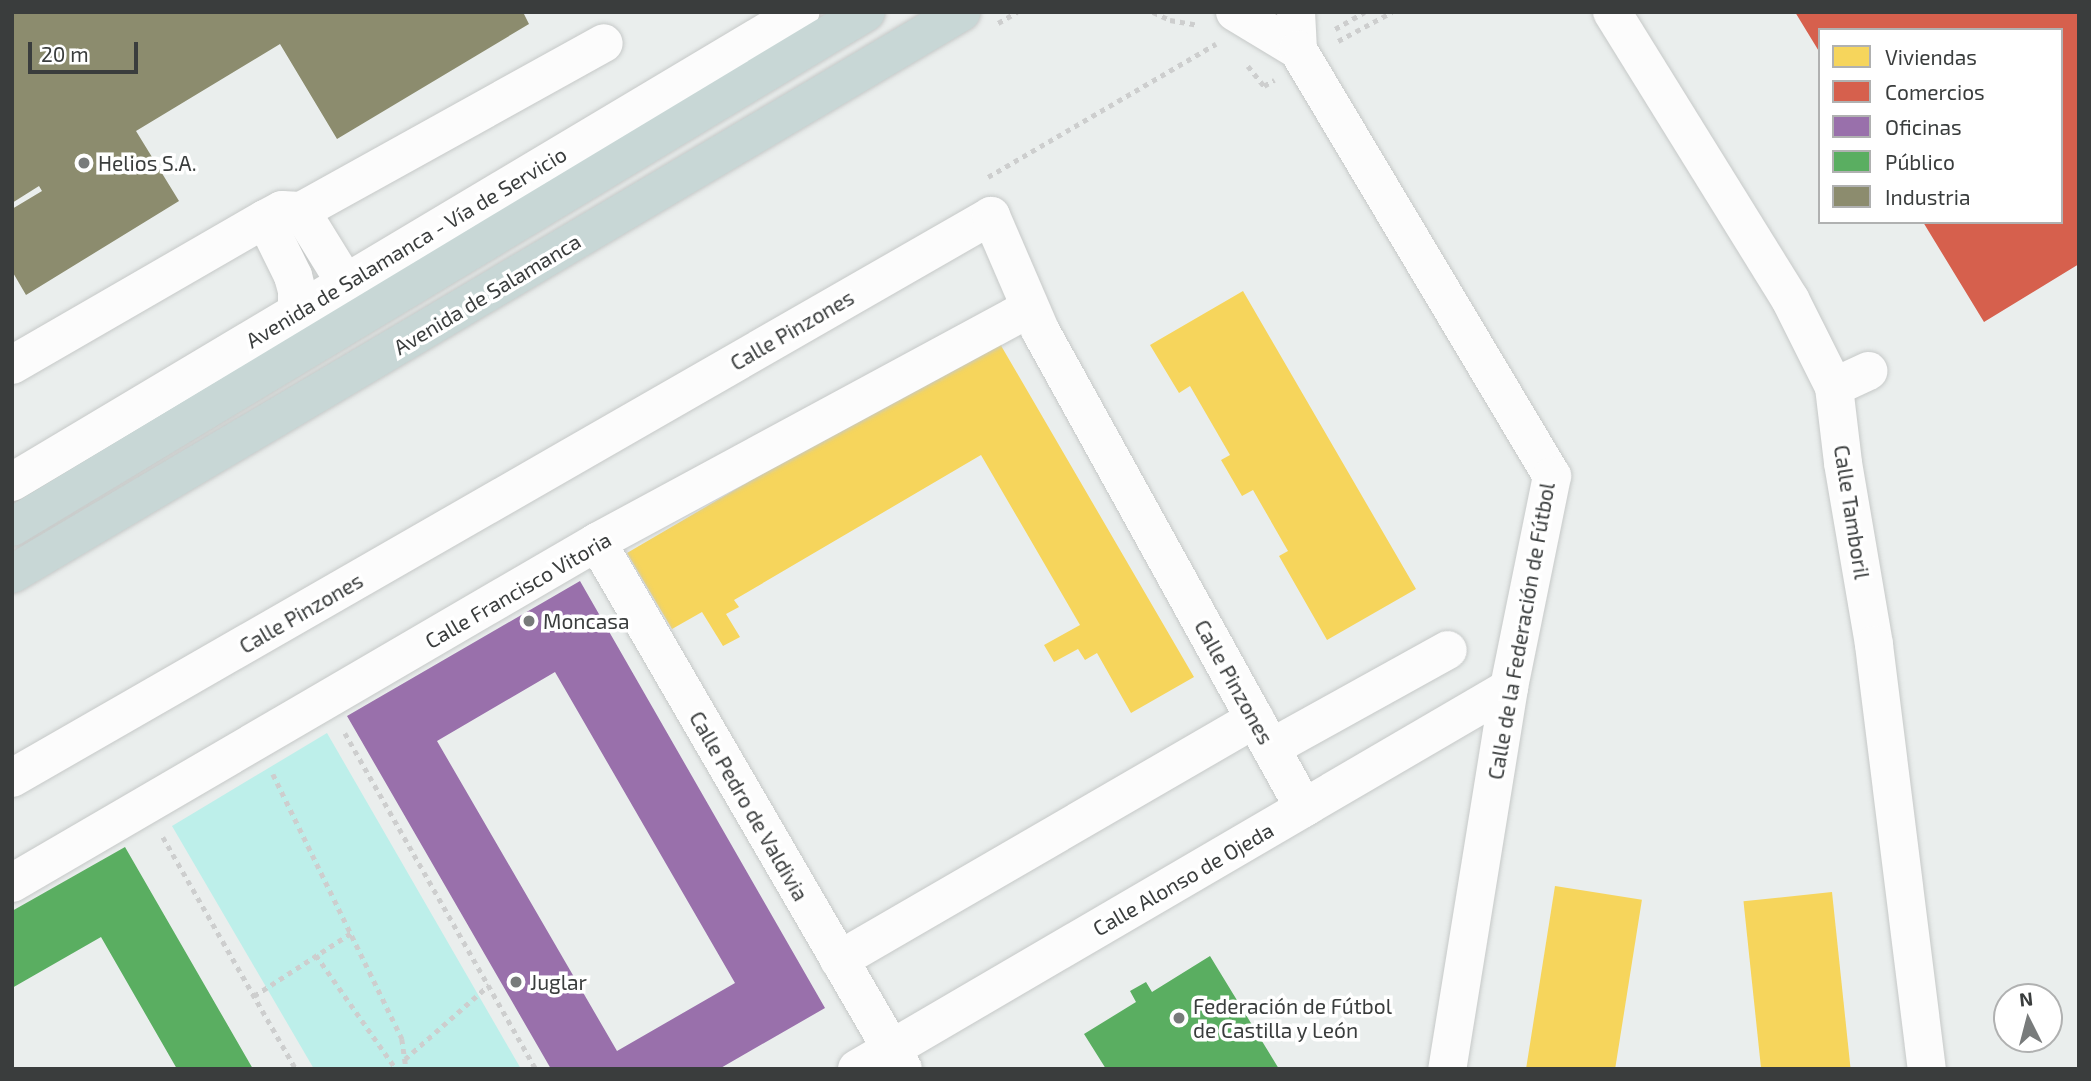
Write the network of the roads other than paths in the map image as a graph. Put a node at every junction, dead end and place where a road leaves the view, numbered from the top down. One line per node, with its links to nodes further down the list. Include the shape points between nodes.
1 (800, 12): 10 (street, Avenida de Salamanca - Vía de Servicio)
2 (866, 12): 15 (highway)
3 (961, 12): 17 (highway, Avenida de Salamanca)
4 (1235, 12): 7 (street, Calle de la Federación de Fútbol)
5 (1296, 12): 7 (street, Calle de la Federación de Fútbol)
6 (1612, 12): 28 (street, Calle Tamboril, via 1790,299 1851,379 1843,463 1874,645)
7 (1312, 41): 19 (street, Calle de la Federación de Fútbol, via 1552,475)
8 (604, 43): 9 (street)
9 (283, 215): 10 (street); 12 (street, via 298,290); 13 (street)
10 (346, 284): 12 (street, Avenida de Salamanca - Vía de Servicio)
11 (1029, 308): 16 (street, Calle Francisco Vitoria); 20 (street, Calle Pinzones); 21 (street, Calle Pinzones, via 991,216)
12 (297, 312): 14 (street, Avenida de Salamanca - Vía de Servicio)
13 (12, 365)
14 (12, 482)
15 (12, 527)
16 (597, 542): 23 (street, Calle Francisco Vitoria); 24 (street, Calle Pedro de Valdivia)
17 (12, 574)
18 (1448, 650): 20 (street)
19 (1509, 688): 22 (street, Calle Alonso de Ojeda); 27 (street, Calle de la Federación de Fútbol)
20 (1263, 734): 22 (street, Calle Pinzones); 24 (street)
21 (12, 778)
22 (1304, 808): 25 (street, Calle Alonso de Ojeda)
23 (12, 883)
24 (839, 960): 25 (street, Calle Pedro de Valdivia)
25 (898, 1058): 26 (street, Calle Alonso de Ojeda)
26 (856, 1069)
27 (1447, 1069)
28 (1927, 1069)

